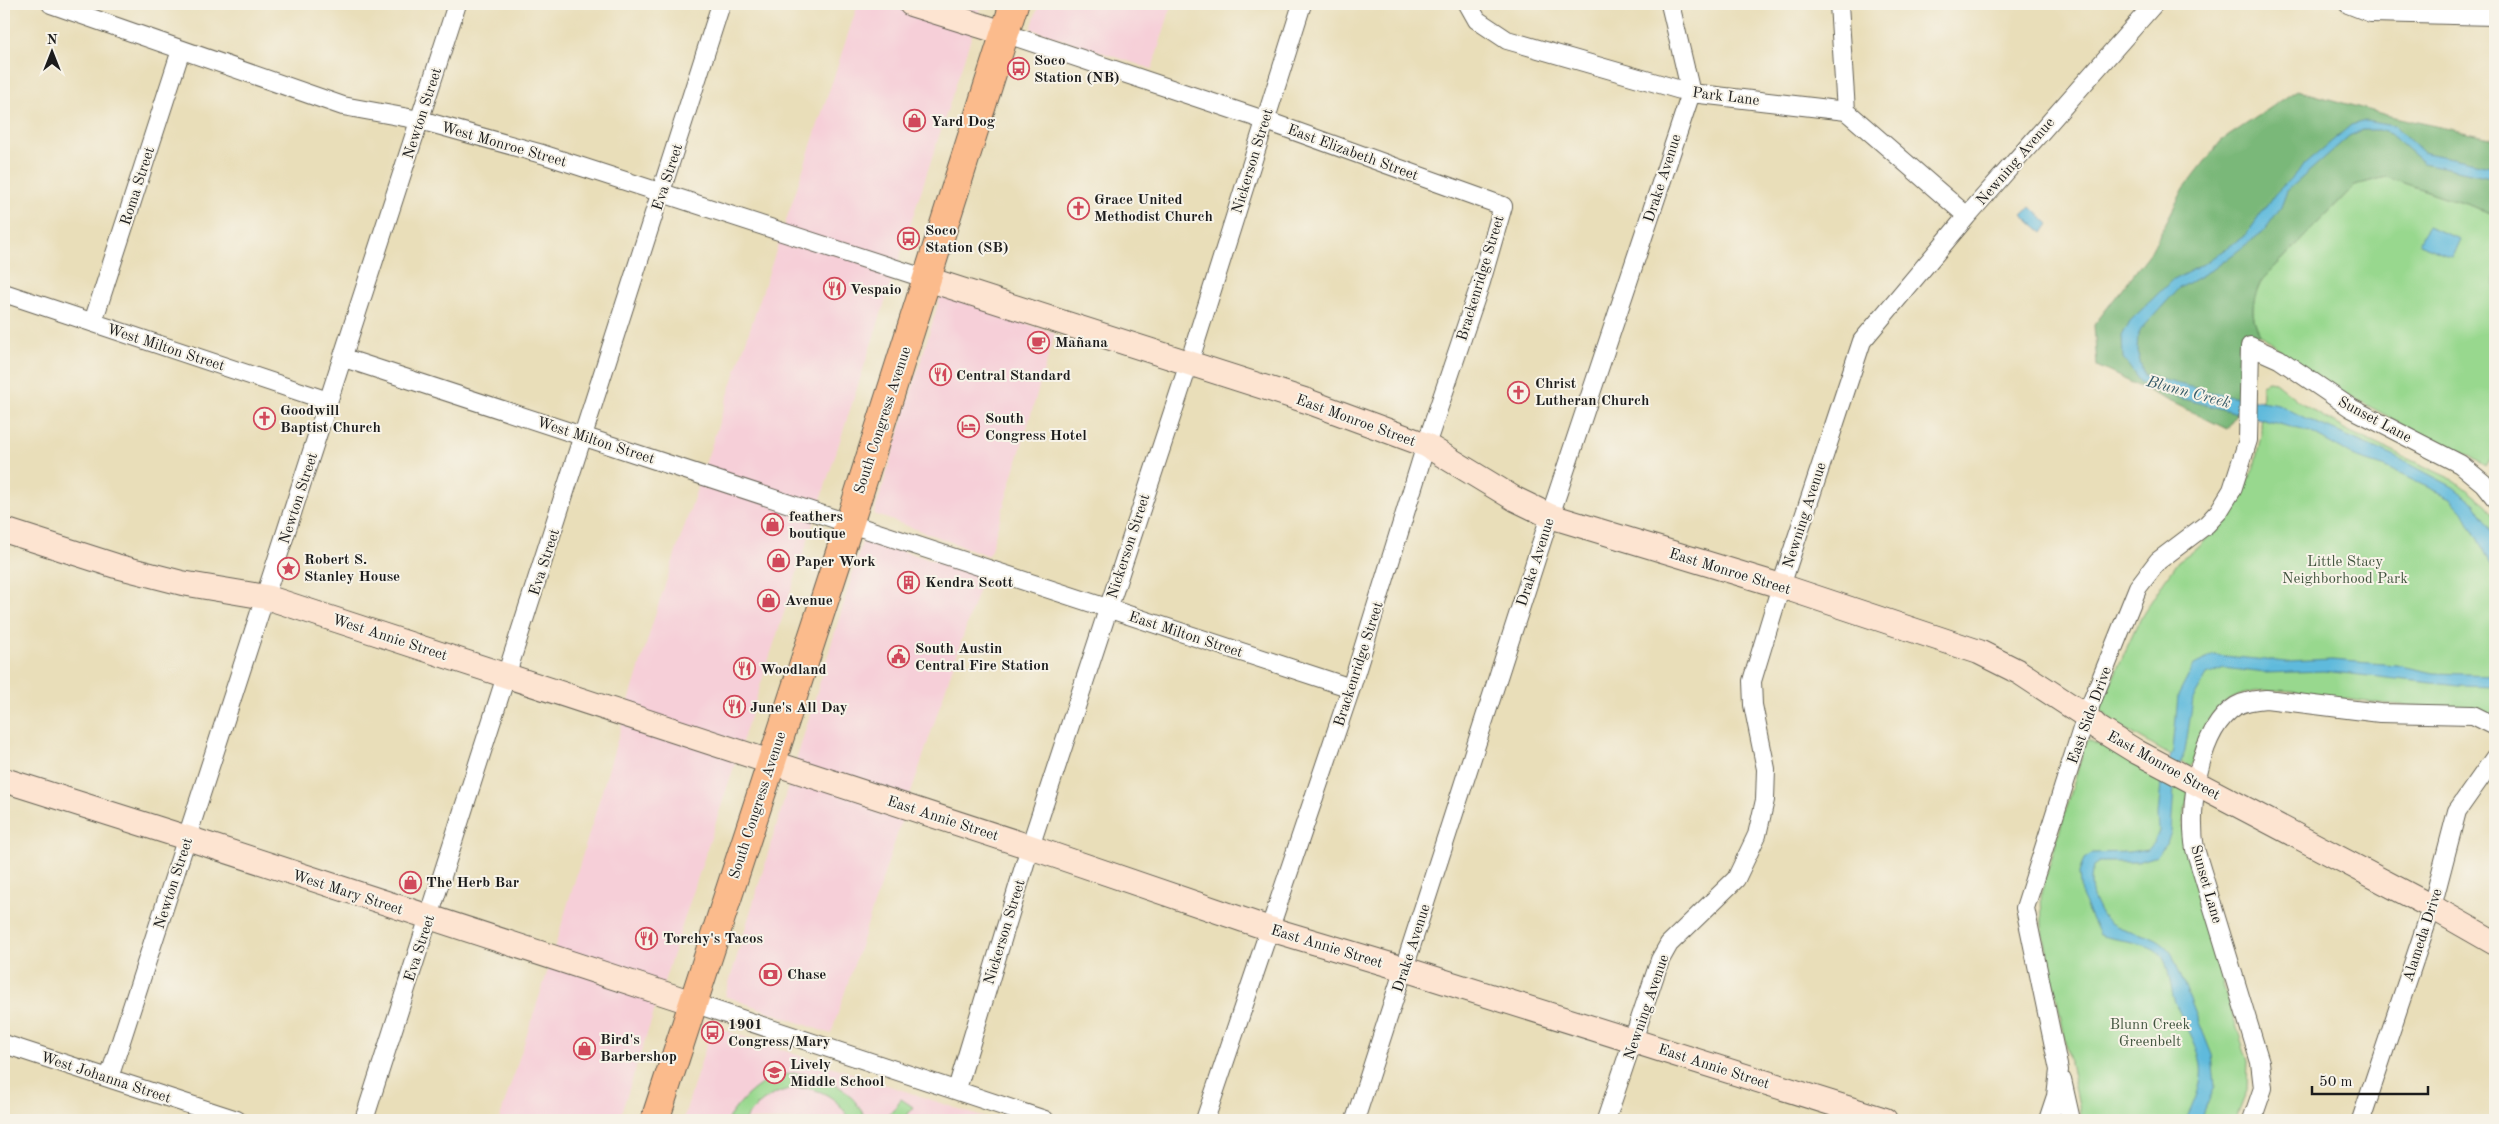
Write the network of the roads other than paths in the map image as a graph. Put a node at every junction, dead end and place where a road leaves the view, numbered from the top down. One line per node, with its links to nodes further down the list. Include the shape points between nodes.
1 (51, 4): 14 (street, West Monroe Street)
2 (457, 4): 17 (street, Newton Street)
3 (722, 4): 19 (street, Eva Street)
4 (911, 4): 13 (street)
5 (1014, 4): 13 (main road, South Congress Avenue)
6 (1302, 4): 18 (street, Nickerson Street)
7 (1468, 4): 15 (street, Park Lane, via 1477,20 1507,40)
8 (1670, 4): 15 (street)
9 (1839, 4): 16 (street)
10 (2154, 4): 21 (street, Newning Avenue)
11 (2348, 4): 12 (street, via 2371,13)
12 (2495, 16)
13 (1004, 34): 18 (street, East Elizabeth Street); 22 (main road, South Congress Avenue)
14 (181, 50): 17 (street, West Monroe Street, via 343,106); 24 (street, Roma Street)
15 (1690, 93): 16 (street, Park Lane); 32 (street, Drake Avenue)
16 (1846, 111): 21 (street)
17 (420, 120): 19 (street, West Monroe Street); 26 (street, Newton Street)
18 (1264, 120): 20 (street, East Elizabeth Street); 27 (street, Nickerson Street)
19 (662, 192): 22 (street, West Monroe Street); 29 (street, Eva Street)
20 (1503, 206): 30 (street, Brackenridge Street)
21 (1966, 216): 35 (street, Newning Avenue, via 1862,341)
22 (928, 279): 27 (street, East Monroe Street); 33 (main road, South Congress Avenue)
23 (4, 293): 24 (street, West Milton Street)
24 (93, 322): 28 (street, West Milton Street)
25 (2250, 346): 31 (street, Sunset Lane, via 2279,359 2351,408 2460,464); 40 (street, East Side Drive, via 2248,440 2232,490 2207,524 2158,560 2138,588)
26 (344, 358): 28 (street, Newton Street); 29 (street, West Milton Street)
27 (1189, 363): 30 (street, East Monroe Street, via 1307,401); 37 (street, Nickerson Street)
28 (328, 400): 36 (street, Newton Street)
29 (585, 436): 33 (street, West Milton Street); 38 (street, Eva Street)
30 (1426, 445): 32 (street, East Monroe Street); 39 (street, Brackenridge Street)
31 (2495, 498)
32 (1550, 516): 35 (street, East Monroe Street); 52 (street, Drake Avenue)
33 (849, 523): 37 (street, East Milton Street); 43 (main road, South Congress Avenue)
34 (4, 530): 36 (street, West Annie Street, via 173,581)
35 (1781, 586): 40 (street, East Monroe Street, via 2005,663); 54 (street, Newning Avenue, via 1752,681 1753,705 1766,769 1765,800 1757,835 1736,879 1668,944)
36 (266, 597): 38 (street, West Annie Street); 46 (street, Newton Street)
37 (1107, 608): 39 (street, East Milton Street); 47 (street, Nickerson Street)
38 (507, 676): 43 (street, West Annie Street); 49 (street, Eva Street)
39 (1351, 688): 50 (street, Brackenridge Street)
40 (2086, 716): 45 (street, East Monroe Street, via 2098,728 2137,752); 56 (street, East Side Drive, via 2026,908)
41 (2495, 726): 45 (street, Sunset Lane, via 2473,715 2380,713 2288,700 2247,701 2226,714 2216,728)
42 (2495, 757): 48 (street, Alameda Drive, via 2457,811)
43 (772, 761): 47 (street, East Annie Street); 53 (main road, South Congress Avenue)
44 (4, 780): 46 (street, West Mary Street)
45 (2192, 780): 48 (street, East Monroe Street); 69 (street, Sunset Lane, via 2195,849 2260,1062 2263,1088)
46 (187, 838): 49 (street, West Mary Street); 57 (street, Newton Street)
47 (1030, 847): 50 (street, East Annie Street); 58 (street, Nickerson Street)
48 (2432, 907): 51 (street, East Monroe Street); 70 (street, Alameda Drive)
49 (428, 918): 53 (street, West Mary Street); 60 (street, Eva Street)
50 (1270, 929): 52 (street, East Annie Street); 63 (street, Brackenridge Street)
51 (2495, 943)
52 (1404, 969): 54 (street, East Annie Street); 64 (street, Drake Avenue)
53 (693, 1004): 58 (street); 61 (main road, South Congress Avenue)
54 (1634, 1040): 65 (street, Newning Avenue); 66 (street, East Annie Street)
55 (4, 1044): 57 (street, West Johanna Street)
56 (2059, 1070): 67 (street, East Side Drive, via 2056,1096); 68 (street)
57 (109, 1078): 59 (street, West Johanna Street)
58 (957, 1089): 62 (street)
59 (237, 1120)
60 (364, 1120)
61 (654, 1120)
62 (1045, 1120)
63 (1204, 1120)
64 (1355, 1120)
65 (1606, 1120)
66 (1885, 1120)
67 (2048, 1120)
68 (2071, 1120)
69 (2252, 1120)
70 (2360, 1120)

